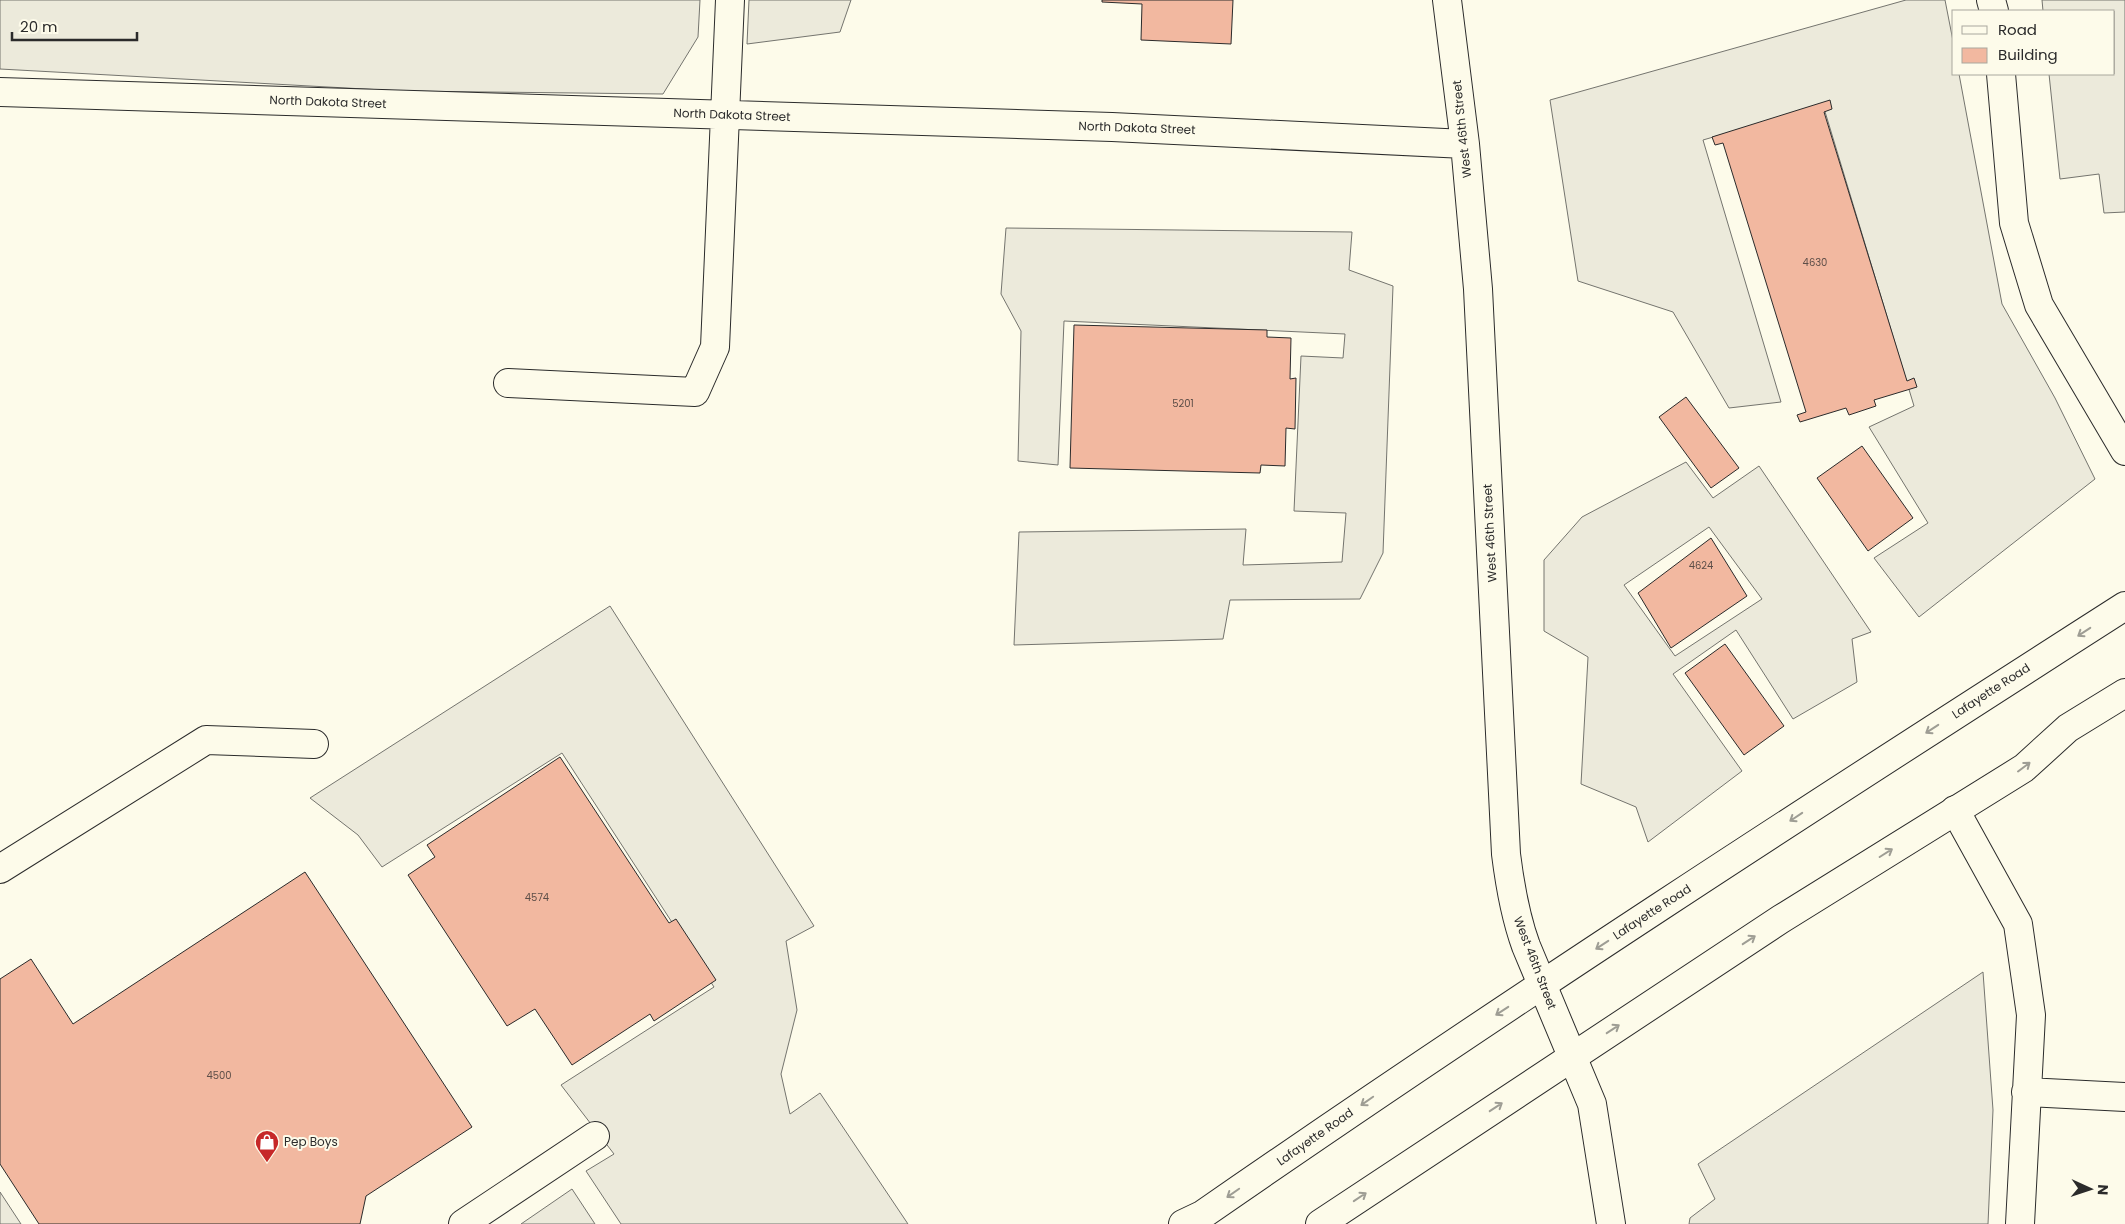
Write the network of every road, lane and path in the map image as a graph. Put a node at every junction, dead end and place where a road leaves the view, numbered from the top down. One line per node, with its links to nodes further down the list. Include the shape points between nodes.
1 (730, 0): 5 (street)
2 (1447, 0): 6 (street, West 46th Street)
3 (2001, 75): 8 (street, via 2014,223 2039,305)
4 (0, 92): 5 (street, North Dakota Street)
5 (725, 115): 6 (street, North Dakota Street, via 1112,126); 7 (street, via 715,347 695,392)
6 (1465, 144): 14 (street, West 46th Street, via 1478,289 1506,854 1517,920)
7 (508, 383)
8 (2125, 451)
9 (2125, 606): 14 (street, Lafayette Road, one-way to 14, via 1840,788)
10 (2125, 693): 12 (street, one-way to 10, via 2024,768 2068,728)
11 (314, 744): 13 (street, via 206,740)
12 (1955, 810): 15 (street, one-way to 12, via 1780,918); 16 (street, via 2018,924 2030,1015)
13 (0, 869)
14 (1543, 984): 15 (street, West 46th Street); 20 (street, Lafayette Road, one-way to 20, via 1392,1083 1202,1215)
15 (1572, 1056): 21 (street, one-way to 15); 22 (street, West 46th Street, via 1592,1104)
16 (2026, 1092): 17 (street); 23 (street)
17 (2125, 1097)
18 (595, 1136): 19 (street)
19 (463, 1224)
20 (1183, 1224)
21 (1320, 1224)
22 (1611, 1224)
23 (2020, 1224)

